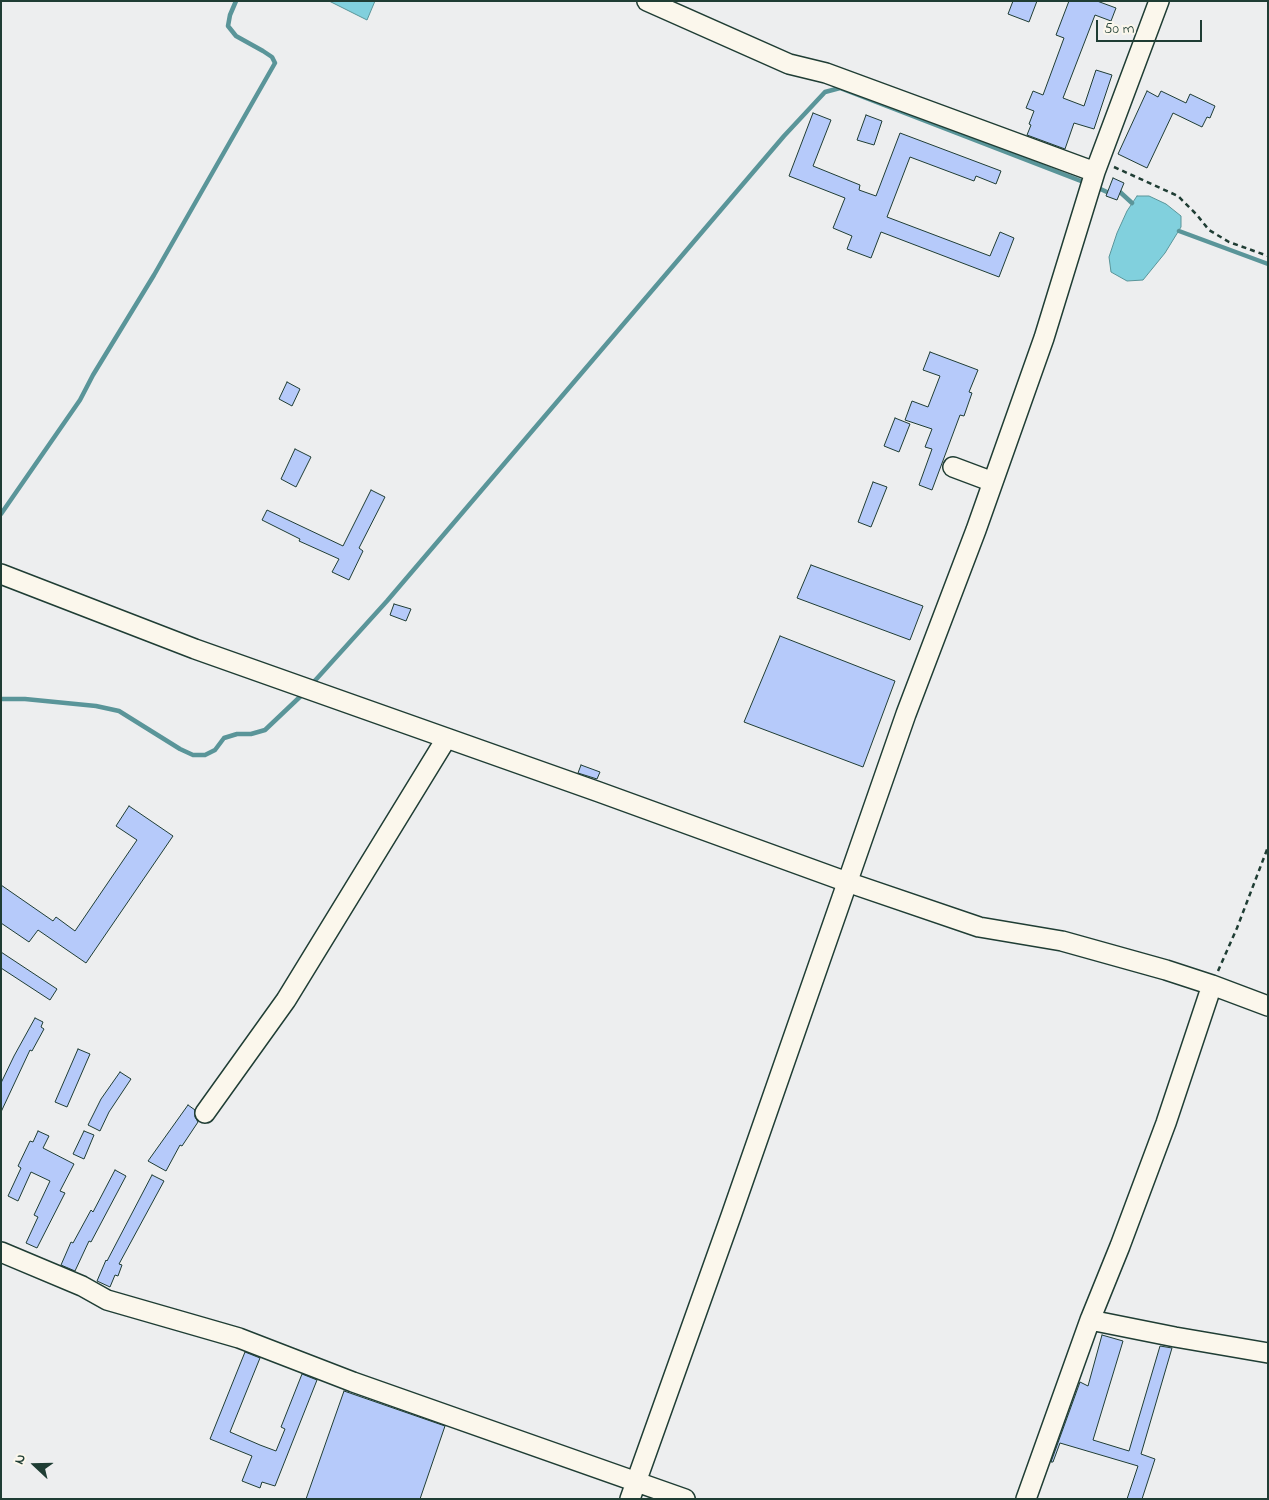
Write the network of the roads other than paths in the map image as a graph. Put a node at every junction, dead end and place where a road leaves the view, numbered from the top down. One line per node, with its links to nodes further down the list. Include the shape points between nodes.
1 (647, 1): 3 (street, via 789,64 826,73)
2 (1159, 1): 3 (street)
3 (1097, 167): 5 (street, via 1044,338)
4 (953, 467): 5 (street)
5 (993, 482): 8 (street)
6 (1, 574): 7 (street, via 195,649)
7 (446, 739): 8 (street); 11 (street, via 286,1000)
8 (847, 882): 9 (street, via 978,927 1062,941); 15 (street)
9 (1212, 985): 10 (street); 13 (street, via 1166,1123)
10 (1268, 1006)
11 (205, 1112)
12 (1, 1252): 15 (street, via 107,1300 239,1338)
13 (1090, 1320): 14 (street); 17 (street)
14 (1268, 1353)
15 (633, 1490): 16 (street)
16 (685, 1499)
17 (1026, 1499)

